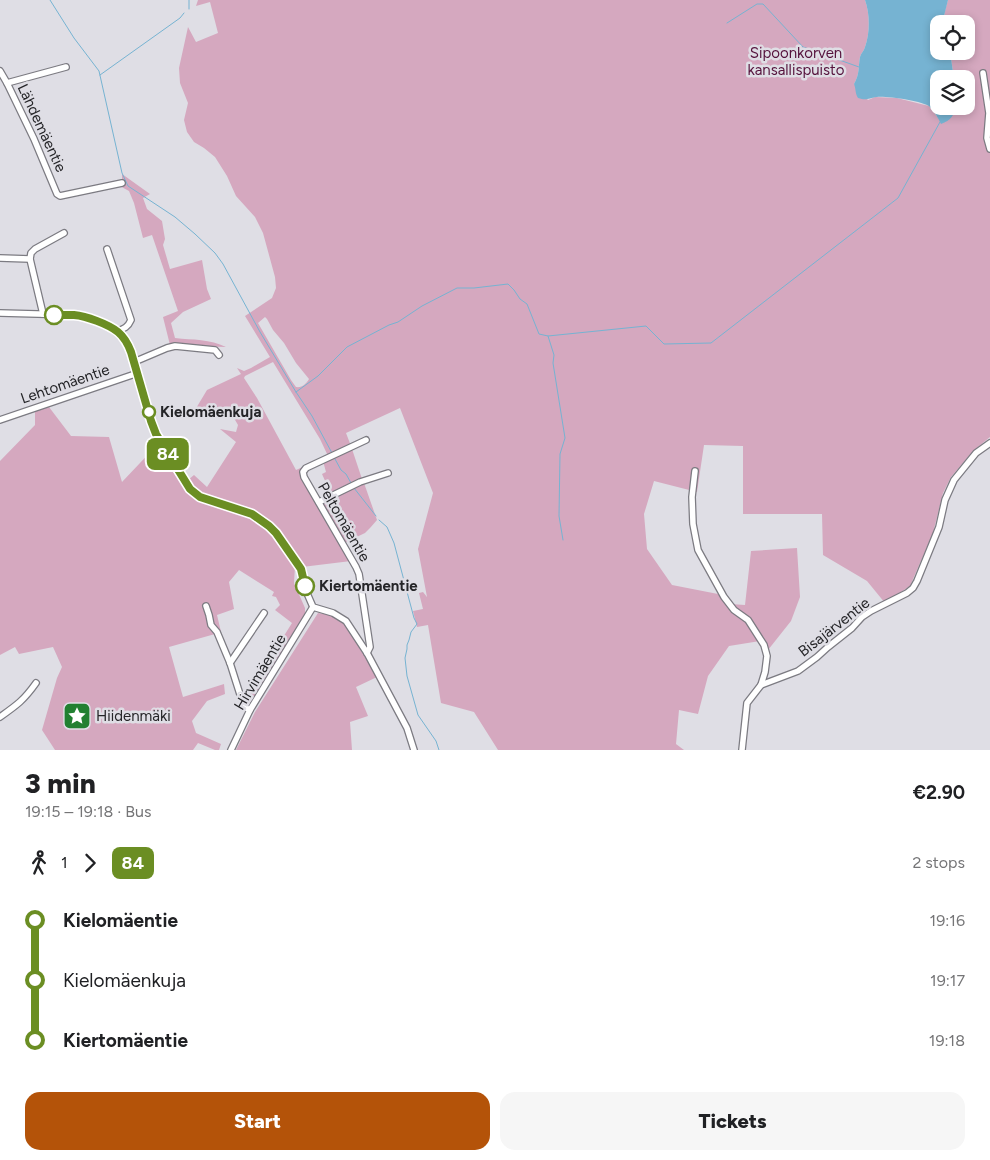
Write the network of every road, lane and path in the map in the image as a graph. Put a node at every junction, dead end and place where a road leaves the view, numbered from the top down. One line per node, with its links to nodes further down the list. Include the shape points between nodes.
1 (66, 68): 4 (street)
2 (0, 70): 4 (street, Lähdemäentie)
3 (983, 73): 5 (street)
4 (7, 83): 6 (street, Lähdemäentie, via 57,194)
5 (990, 149)
6 (122, 183)
7 (64, 233): 10 (street, via 35,249)
8 (107, 249): 13 (street, via 131,320 129,326)
9 (0, 258): 10 (street)
10 (30, 260): 12 (street)
11 (0, 313): 12 (street)
12 (43, 314): 13 (street, via 83,316)
13 (117, 331): 15 (street, via 128,344)
14 (220, 355): 15 (street, via 215,350 175,346)
15 (134, 362): 16 (street)
16 (138, 373): 17 (street, Lehtomäentie); 24 (street, via 156,434 190,489 200,497 252,514 269,526 301,569)
17 (0, 420)
18 (366, 440): 22 (street, Peltomäentie, via 306,468 304,477)
19 (990, 443): 29 (street, Bisajärventie, via 976,453 954,480 913,588 862,617 798,672)
20 (695, 471): 29 (street, via 693,524 698,550 724,597 748,620 764,645 767,656)
21 (388, 473): 22 (street, via 360,482)
22 (319, 502): 26 (street, Peltomäentie, via 356,567 370,647)
23 (206, 606): 27 (street)
24 (313, 607): 26 (street, via 346,621); 30 (street, Hirvimäentie)
25 (264, 613): 27 (street)
26 (367, 653): 33 (street, via 407,728)
27 (230, 663): 30 (street, via 238,692 244,706)
28 (36, 683): 31 (street, via 20,703)
29 (761, 685): 34 (street, via 748,703)
30 (250, 710): 32 (street, Hirvimäentie)
31 (0, 717)
32 (231, 750)
33 (414, 750)
34 (742, 750)

